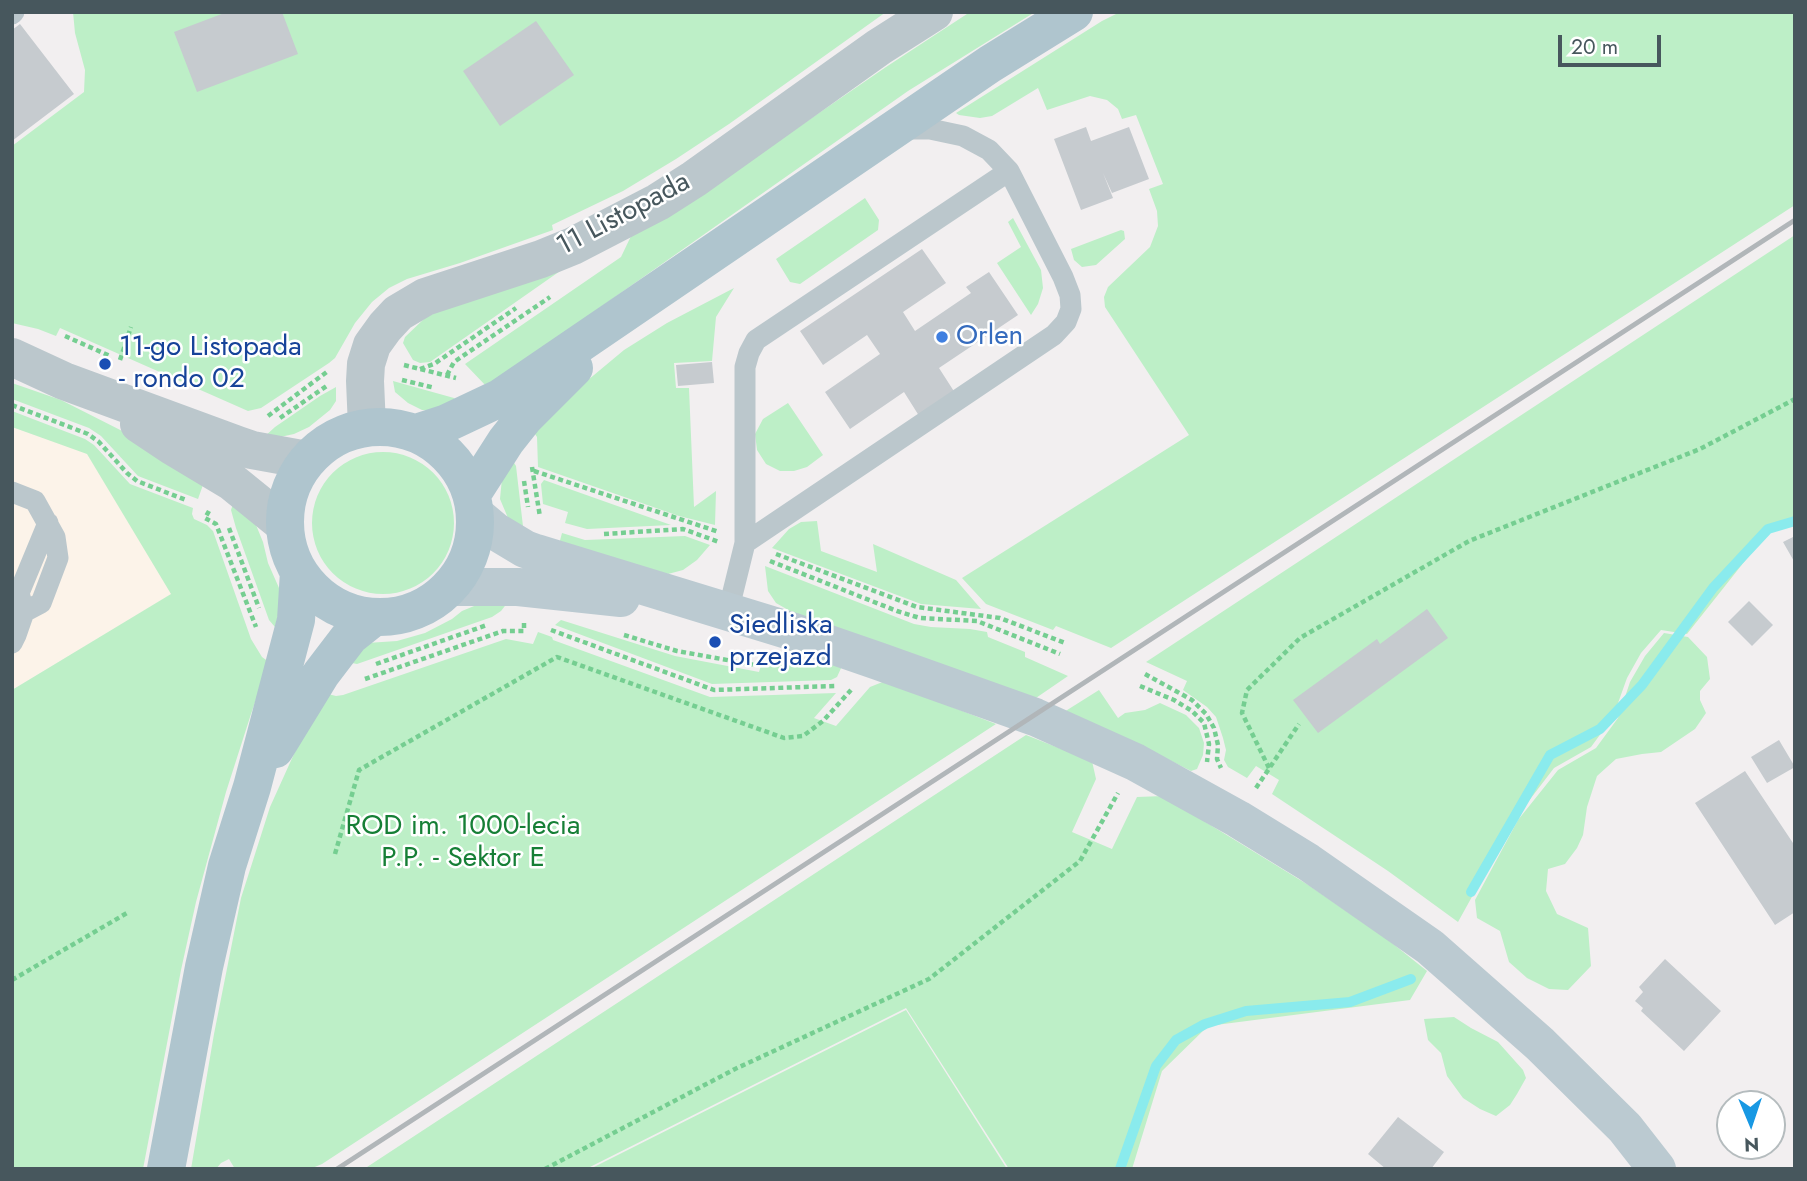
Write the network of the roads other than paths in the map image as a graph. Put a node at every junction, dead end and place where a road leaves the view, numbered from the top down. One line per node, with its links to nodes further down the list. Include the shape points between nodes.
1 (934, 12): 8 (street, 11 Listopada, via 658,202 573,246 425,297 398,313 372,345 366,364)
2 (1074, 12): 3 (main road)
3 (894, 129): 4 (lane, via 963,136 989,150); 5 (main road)
4 (1009, 171): 14 (lane, via 756,340 745,367); 14 (lane, via 1070,295 1066,322 1054,335)
5 (637, 306): 9 (main road, via 500,398); 12 (main road, via 498,450)
6 (12, 358): 7 (street)
7 (64, 381): 10 (street, via 252,450); 13 (street, via 232,482)
8 (367, 427): 9 (main road); 10 (main road, via 324,444)
9 (416, 433): 12 (main road, via 451,457 464,474)
10 (307, 460): 13 (main road, via 287,502)
11 (12, 492): 19 (lane, via 35,501 55,537 58,558 41,603 23,612)
12 (474, 504): 16 (main road, via 471,553); 17 (main road, via 495,531 536,554)
13 (285, 525): 15 (main road)
14 (744, 547): 17 (lane)
15 (299, 572): 18 (main road, via 331,603); 20 (main road, via 296,620)
16 (450, 587): 17 (main road, via 529,588); 18 (main road, via 415,611)
17 (721, 610): 22 (main road, via 1035,717 1135,761 1238,820 1308,862 1430,947 1541,1044 1625,1128)
18 (373, 617): 20 (main road, via 350,636 321,674)
19 (12, 642)
20 (252, 787): 21 (main road, via 227,866 204,967)
21 (166, 1169)
22 (1657, 1169)

